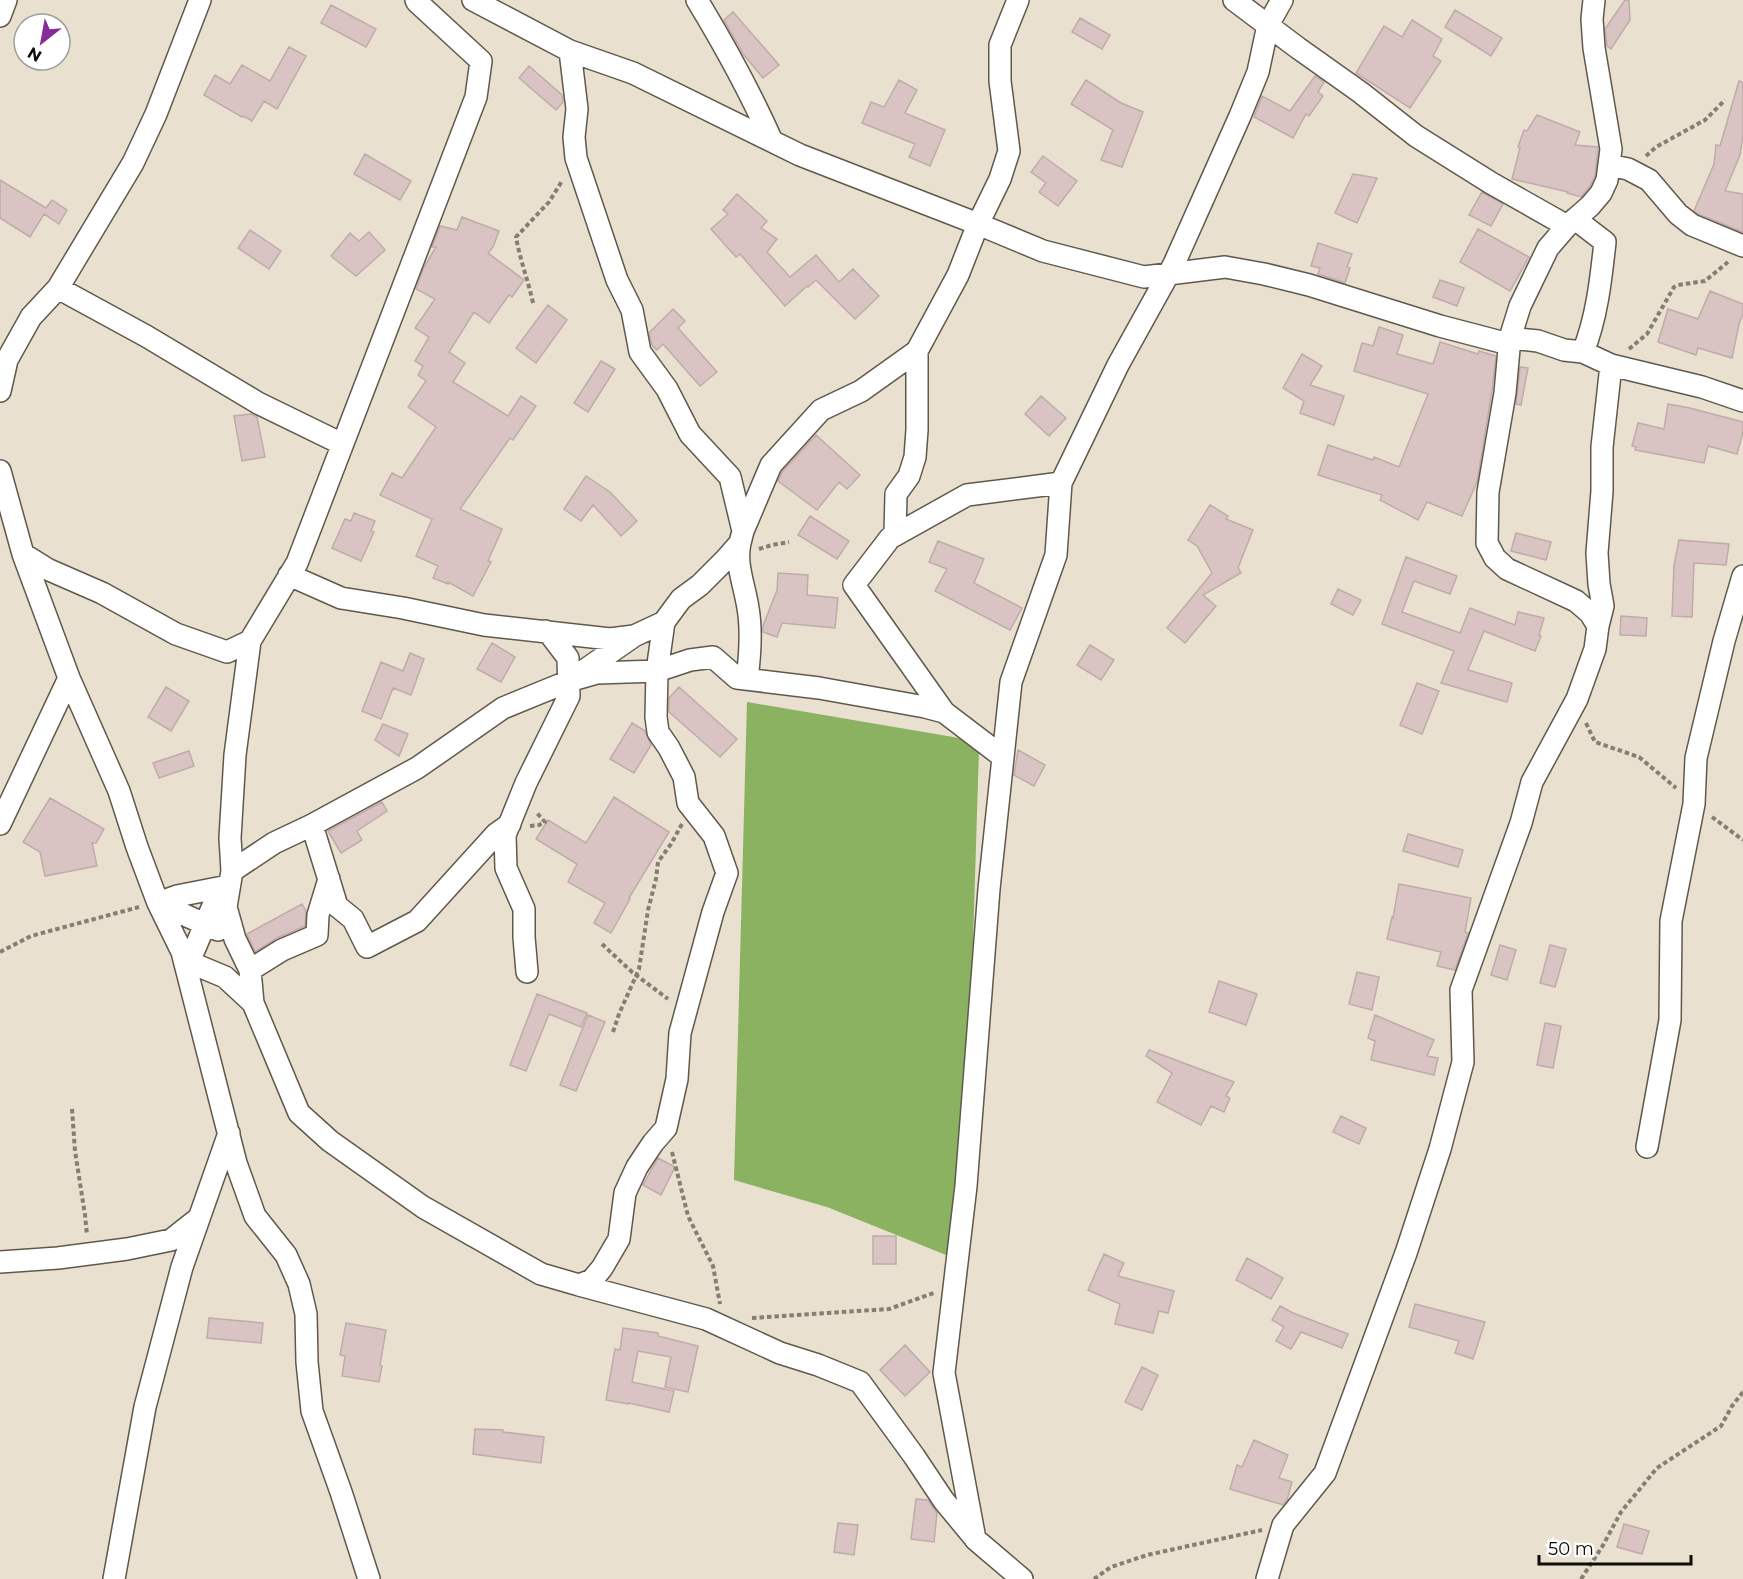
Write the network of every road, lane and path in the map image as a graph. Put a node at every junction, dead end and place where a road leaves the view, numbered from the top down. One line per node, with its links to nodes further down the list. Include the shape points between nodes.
1 (6, 0): 10 (street)
2 (200, 0): 21 (street, via 133,163)
3 (416, 0): 29 (street, via 481,61 476,97)
4 (473, 0): 12 (street)
5 (697, 0): 14 (street, via 752,96)
6 (1018, 0): 18 (street, via 1000,45 1000,81 1009,151)
7 (1234, 0): 11 (street)
8 (1282, 0): 11 (street)
9 (1594, 0): 15 (street, via 1594,48 1611,149)
10 (0, 16)
11 (1268, 25): 17 (street, via 1416,136 1491,183); 20 (street, via 1258,72 1244,108)
12 (570, 51): 14 (street, via 633,73); 34 (street, via 577,109 576,158 617,279 632,310 640,352 667,389 690,434 730,477)
13 (1725, 100): 15 (path, via 1705,120)
14 (772, 141): 18 (street)
15 (1619, 167): 17 (street, via 1590,207); 19 (street, via 1649,180 1692,225)
16 (564, 179): 22 (path, via 549,202 516,237)
17 (1571, 223): 23 (street, via 1543,256 1520,306); 25 (street, via 1605,242 1590,333)
18 (978, 224): 20 (street, via 1043,251 1144,277); 24 (street, via 958,275)
19 (1743, 246): 26 (path, via 1705,280 1674,287 1647,334)
20 (1167, 275): 23 (street, via 1225,267 1264,274 1440,326 1501,342); 31 (street)
21 (58, 288): 27 (street, via 31,317 7,360); 29 (street, via 258,403)
22 (532, 303)
23 (1510, 340): 25 (street, via 1538,341); 39 (street, via 1488,492 1487,543 1507,569 1576,601)
24 (917, 351): 32 (street, via 915,457 909,476 896,494); 34 (street, via 861,391 821,410 771,465)
25 (1583, 352): 26 (street)
26 (1611, 365): 28 (street); 39 (street, via 1602,447 1597,553 1603,606)
27 (0, 391)
28 (1743, 401)
29 (342, 444): 36 (street)
30 (0, 471): 35 (street)
31 (1061, 483): 32 (street, via 967,495); 51 (street, via 1056,555 1011,682)
32 (895, 535): 50 (street, via 854,585)
33 (789, 542): 34 (path)
34 (740, 543): 38 (street, via 681,599); 47 (street, via 750,626)
35 (23, 554): 42 (street, via 176,634 227,652); 46 (street)
36 (290, 575): 40 (street, via 341,598 484,625); 42 (street)
37 (1743, 576): 53 (street, via 1696,758)
38 (664, 622): 41 (street); 44 (street)
39 (1598, 627): 49 (street, via 1595,649)
40 (547, 632): 41 (street, via 610,639); 43 (street); 48 (street, via 568,658)
41 (634, 636): 43 (street)
42 (250, 641): 59 (street, via 235,755)
43 (598, 660): 45 (street); 48 (street)
44 (657, 671): 45 (street); 47 (street, via 713,657 737,678); 52 (street, via 658,732 684,777)
45 (625, 672): 48 (street, via 597,673)
46 (69, 678): 54 (street); 60 (street, via 118,791)
47 (747, 679): 50 (street, via 819,688)
48 (569, 681): 55 (street, via 569,696); 56 (street, via 503,708 417,768)
49 (1577, 699): 53 (path, via 1595,742 1639,757); 83 (street, via 1532,782 1461,990 1463,1062 1406,1253 1325,1473)
50 (944, 712): 51 (street)
51 (1003, 757): 80 (street)
52 (688, 804): 68 (path, via 682,823 658,862); 71 (street, via 714,836 727,873)
53 (1694, 804): 57 (path); 75 (street, via 1671,921 1670,1020)
54 (0, 824)
55 (510, 824): 58 (street, via 417,921 367,947 353,919 337,906); 67 (street, via 505,836 506,868 524,909)
56 (312, 825): 58 (street); 59 (street, via 274,843)
57 (1743, 840)
58 (329, 878): 66 (street, via 318,915 317,935)
59 (230, 879): 60 (street); 61 (street); 62 (street, via 226,907)
60 (158, 903): 61 (street); 64 (path, via 31,936); 65 (street)
61 (205, 925): 62 (street); 65 (street)
62 (235, 939): 66 (street)
63 (602, 944): 68 (path)
64 (0, 952)
65 (185, 957): 69 (street, via 225,977); 74 (street)
66 (249, 970): 69 (street)
67 (527, 972)
68 (636, 975): 70 (path); 71 (path, via 672,1002)
69 (253, 1003): 79 (street, via 299,1113 330,1141 423,1208 541,1274)
70 (613, 1032)
71 (680, 1033): 73 (street)
72 (72, 1109): 77 (path)
73 (666, 1128): 79 (street, via 637,1167 625,1193 619,1239 592,1280); 81 (path, via 688,1216 712,1266)
74 (229, 1132): 76 (street); 86 (street, via 255,1216 286,1256 298,1284 306,1314 312,1411)
75 (1647, 1147)
76 (199, 1218): 77 (street, via 171,1240); 85 (street, via 145,1407)
77 (88, 1254): 78 (street)
78 (0, 1262)
79 (579, 1285): 81 (street)
80 (954, 1286): 81 (path, via 889,1309 755,1318); 84 (street, via 944,1373)
81 (724, 1326): 84 (street, via 780,1353 860,1382)
82 (1743, 1392): 90 (path, via 1721,1426 1657,1468 1621,1512)
83 (1283, 1525): 88 (path, via 1147,1555 1111,1567); 89 (street)
84 (975, 1539): 87 (street)
85 (114, 1579)
86 (369, 1579)
87 (1022, 1579)
88 (1094, 1579)
89 (1267, 1579)
90 (1581, 1579)

